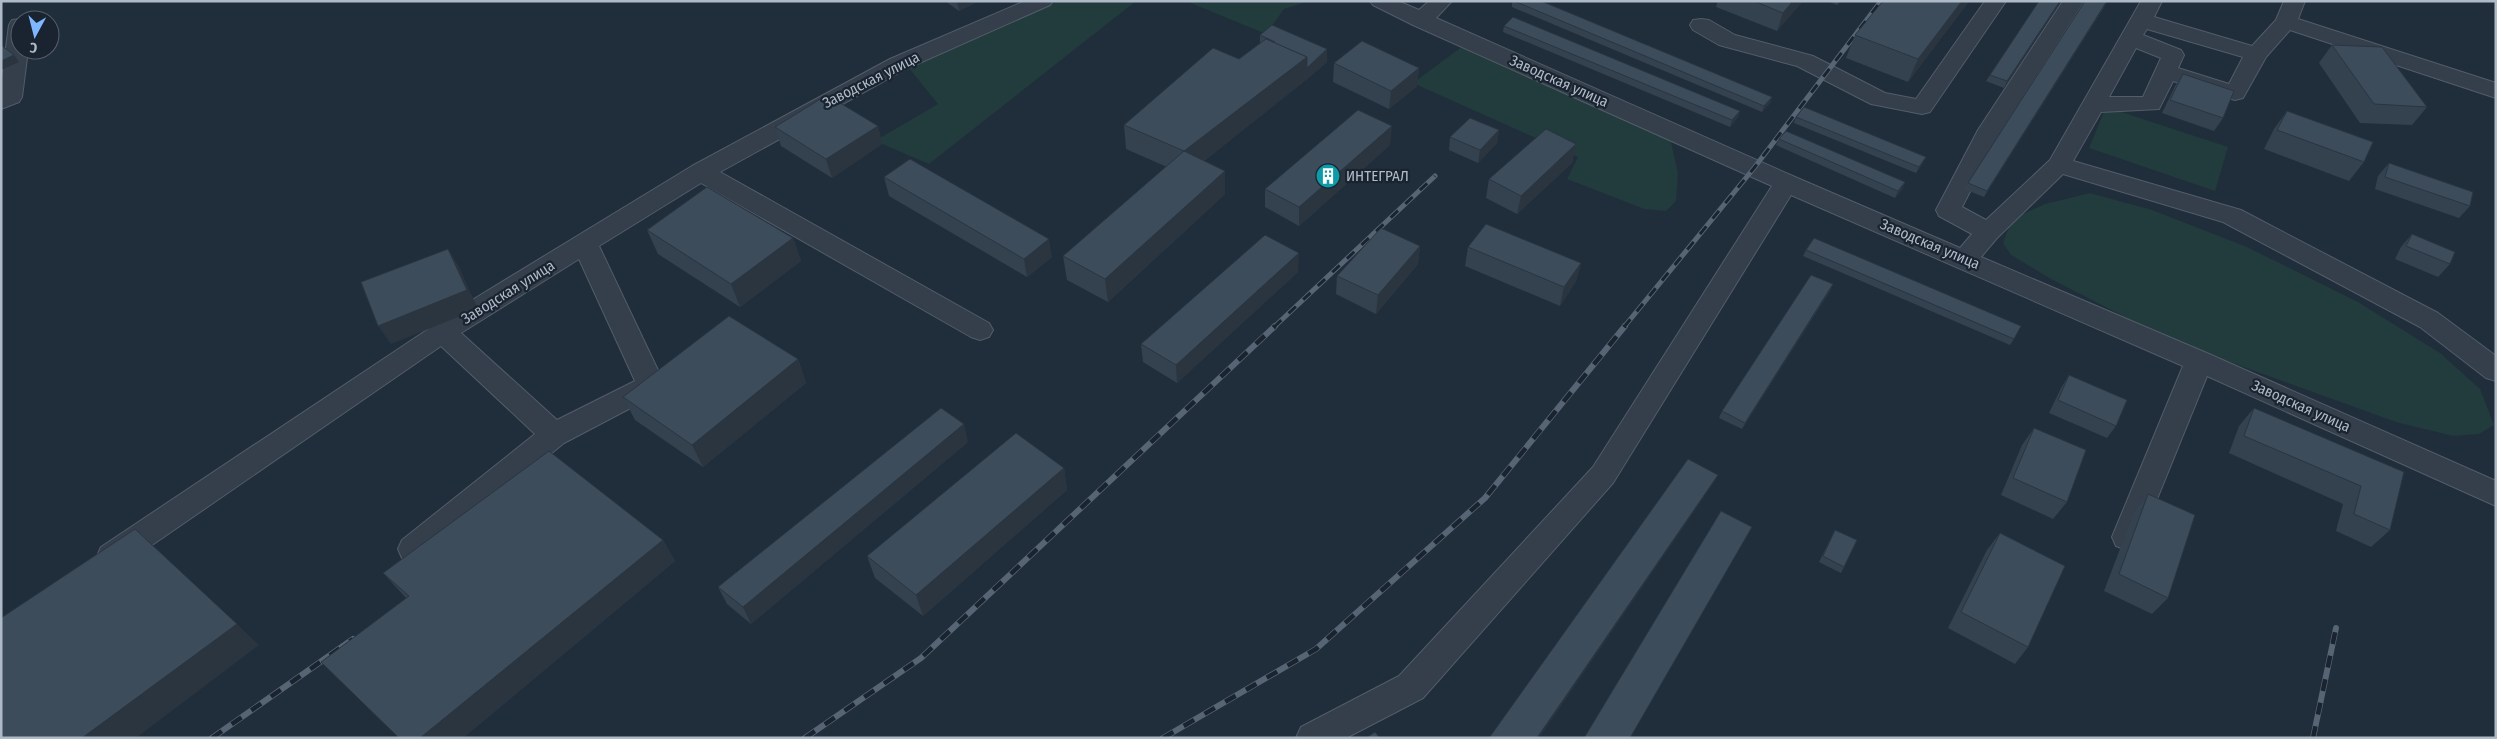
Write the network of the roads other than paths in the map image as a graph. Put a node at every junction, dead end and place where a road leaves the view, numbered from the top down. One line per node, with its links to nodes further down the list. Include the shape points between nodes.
1 (1043, 1): 18 (street, Заводская улица, via 898,64)
2 (1380, 1): 7 (street, Заводская улица)
3 (1442, 1): 7 (street)
4 (1996, 1): 10 (street, via 1922,107 1879,99 1805,61 1727,40)
5 (2074, 1): 20 (street, via 1990,130 1948,210)
6 (2295, 1): 9 (street)
7 (1421, 20): 19 (street, Заводская улица)
8 (2142, 20): 11 (street); 13 (street, via 2173,55); 16 (street)
9 (2286, 22): 11 (street); 14 (street)
10 (1701, 25)
11 (2256, 54): 13 (street, via 2235,93)
12 (16, 60): 15 (street, via 12,97)
13 (2165, 71): 16 (street, via 2151,104)
14 (2496, 91)
15 (1, 102)
16 (2093, 105): 17 (street)
17 (2058, 164): 20 (street); 26 (street, via 2232,216 2429,320)
18 (701, 172): 21 (street, Заводская улица); 23 (street)
19 (1786, 182): 22 (street, Заводская улица); 32 (street, via 1603,476 1412,687)
20 (1988, 232): 22 (street)
21 (586, 244): 24 (street, Заводская улица); 27 (street, via 651,385)
22 (1965, 259): 25 (street, Заводская улица)
23 (980, 330)
24 (444, 333): 27 (street); 31 (street, Заводская улица)
25 (2200, 361): 28 (street, Заводская улица); 30 (street)
26 (2496, 371)
27 (554, 435): 29 (street)
28 (2490, 486)
29 (413, 549)
30 (2116, 564)
31 (91, 570)
32 (1313, 738)

